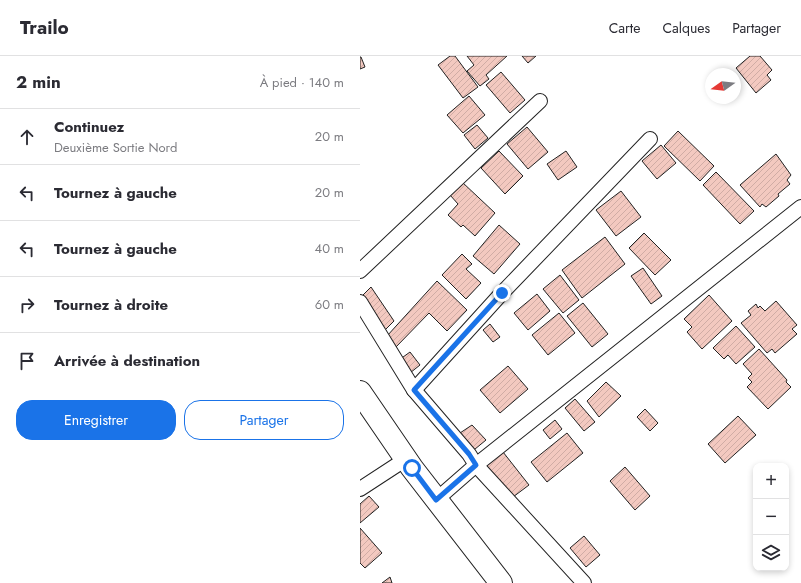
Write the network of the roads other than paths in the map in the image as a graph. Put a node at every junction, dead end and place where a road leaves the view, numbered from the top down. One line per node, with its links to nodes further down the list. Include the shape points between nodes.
1 (540, 101): 4 (street)
2 (650, 139): 6 (street, via 502,293)
3 (801, 207): 9 (street)
4 (360, 271)
5 (360, 302): 6 (street)
6 (414, 390): 9 (street)
7 (360, 392): 8 (main road)
8 (406, 459): 10 (street); 11 (main road)
9 (476, 465): 11 (street); 13 (street)
10 (360, 490)
11 (436, 500): 12 (main road)
12 (501, 583)
13 (584, 583)

